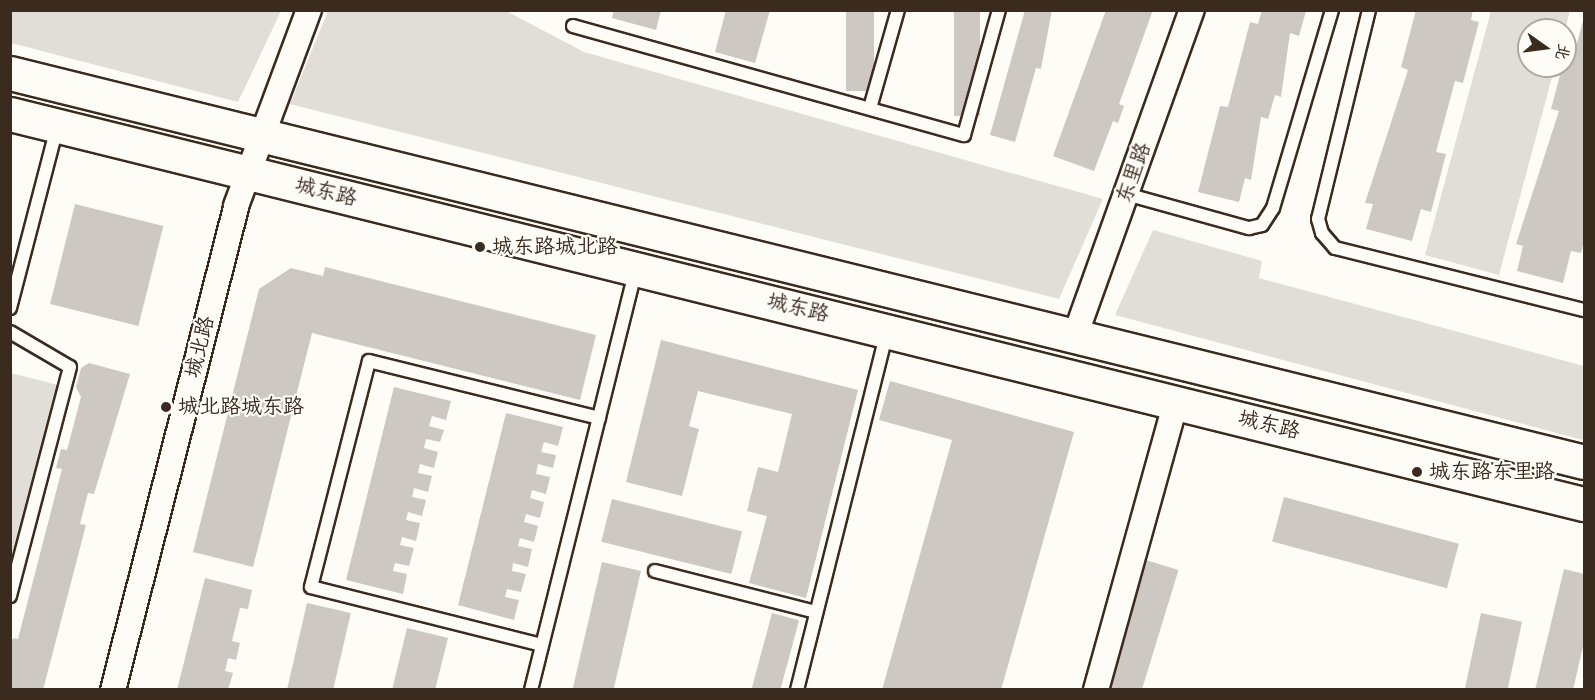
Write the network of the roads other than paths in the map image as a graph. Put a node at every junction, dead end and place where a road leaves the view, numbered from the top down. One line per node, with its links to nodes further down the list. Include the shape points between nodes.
1 (309, 10): 12 (street, 城北路)
2 (898, 10): 9 (lane)
3 (999, 10): 9 (lane, via 963,135)
4 (1192, 10): 14 (street, 东里路)
5 (1332, 10): 14 (lane, via 1273,208 1262,225 1249,228)
6 (1369, 10): 17 (lane, via 1318,219 1322,233 1335,248)
7 (573, 26): 9 (lane)
8 (10, 73): 12 (main road, 城东路)
9 (870, 108)
10 (10, 114): 11 (main road, 城东路)
11 (58, 126): 13 (main road, 城东路); 16 (lane)
12 (261, 134): 13 (street, 城北路); 20 (main road, 城东路)
13 (248, 172): 15 (main road, 城东路); 29 (street, 城北路)
14 (1126, 194): 20 (street, 东里路)
15 (636, 268): 18 (main road, 城东路); 22 (lane)
16 (10, 308)
17 (1584, 310)
18 (887, 331): 21 (main road, 城东路); 27 (lane)
19 (10, 332): 26 (lane, via 70,367)
20 (1075, 336): 23 (main road, 城东路)
21 (1176, 402): 24 (main road, 城东路); 32 (street)
22 (599, 418): 28 (lane); 28 (lane, via 369,361 311,587)
23 (1584, 462)
24 (1584, 504)
25 (655, 571): 27 (lane)
26 (10, 596)
27 (816, 612): 31 (lane)
28 (542, 645): 30 (lane)
29 (113, 690)
30 (531, 690)
31 (797, 690)
32 (1096, 690)

